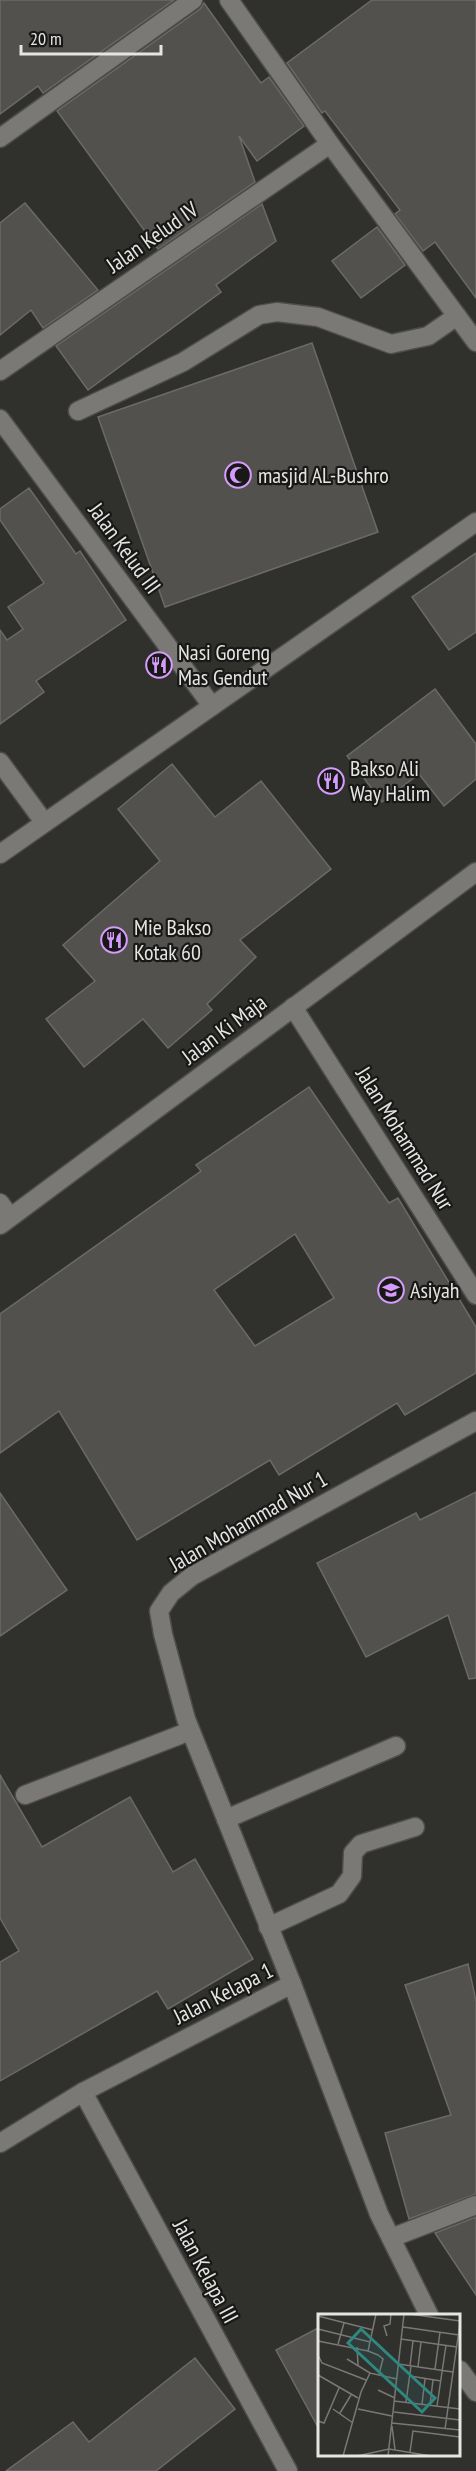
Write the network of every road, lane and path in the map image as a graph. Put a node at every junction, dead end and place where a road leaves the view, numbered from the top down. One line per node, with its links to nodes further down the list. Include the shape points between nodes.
1 (193, 0): 3 (street)
2 (229, 0): 4 (street)
3 (0, 138)
4 (330, 144): 5 (street); 7 (street, Jalan Kelud IV)
5 (457, 316): 6 (street); 8 (street, via 428,336 391,344 318,316 277,312 259,315 183,363)
6 (476, 342)
7 (0, 371)
8 (78, 411)
9 (0, 419): 11 (street, Jalan Kelud III)
10 (476, 522): 11 (street)
11 (212, 706): 13 (street)
12 (0, 762): 13 (street)
13 (44, 822): 14 (street)
14 (0, 854)
15 (476, 872): 16 (street, Jalan Ki Maja)
16 (293, 1007): 17 (street, Jalan Ki Maja); 18 (street, Jalan Mohammad Nur)
17 (3, 1215)
18 (476, 1295)
19 (476, 1421): 20 (street, Jalan Mohammad Nur 1, via 192,1576 171,1593 159,1611)
20 (190, 1731): 22 (street); 23 (street, Jalan Kelapa 1)
21 (396, 1746): 23 (street)
22 (25, 1796)
23 (226, 1819): 25 (street, Jalan Kelapa 1)
24 (415, 1827): 25 (street, via 361,1844 353,1853 352,1876 339,1894)
25 (268, 1927): 26 (street, Jalan Kelapa 1)
26 (292, 1984): 27 (street, Jalan Kelapa 1); 30 (street)
27 (83, 2092): 28 (street, Jalan Kelapa 1); 34 (street, Jalan Kelapa III)
28 (0, 2143)
29 (476, 2205): 30 (street)
30 (391, 2238): 31 (street)
31 (429, 2314)
32 (461, 2373): 33 (street)
33 (476, 2392)
34 (288, 2471)

